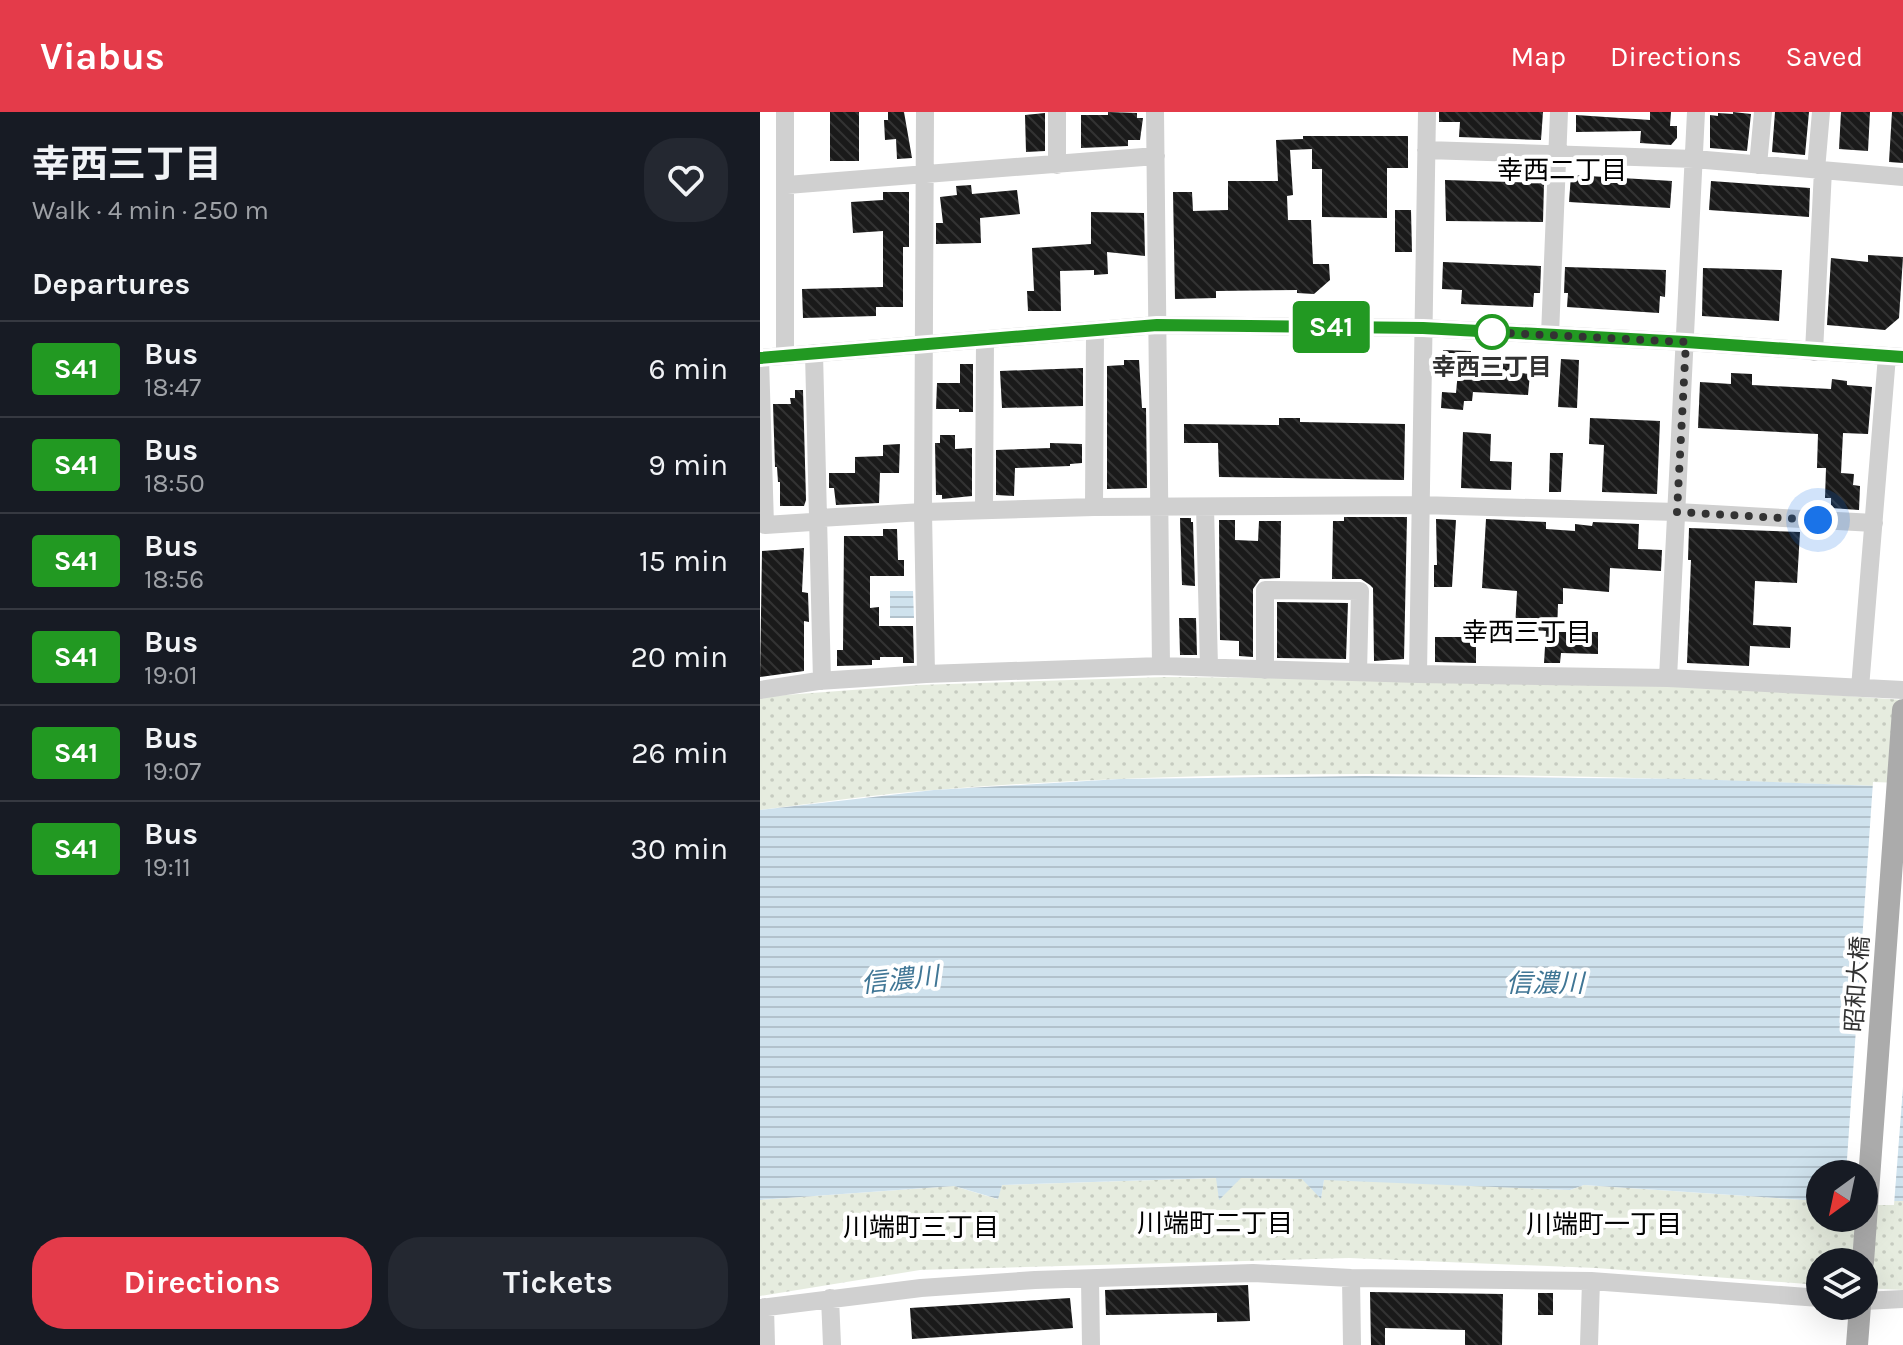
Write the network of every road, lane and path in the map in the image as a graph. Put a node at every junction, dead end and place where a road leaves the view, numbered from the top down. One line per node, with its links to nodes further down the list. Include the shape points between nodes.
1 (785, 112): 19 (street)
2 (925, 112): 17 (street)
3 (1057, 112): 14 (street)
4 (1155, 112): 12 (street)
5 (1427, 112): 10 (street)
6 (1559, 112): 11 (street)
7 (1696, 112): 13 (street)
8 (1763, 112): 15 (street)
9 (1821, 112): 16 (street)
10 (1426, 150): 11 (street); 21 (street)
11 (1558, 154): 13 (street); 23 (street)
12 (1156, 156): 14 (street); 20 (street)
13 (1694, 159): 15 (street); 25 (street)
14 (1057, 165): 17 (street)
15 (1758, 165): 16 (street)
16 (1819, 170): 18 (street); 27 (street)
17 (923, 176): 19 (street); 26 (street)
18 (1903, 177)
19 (787, 185): 29 (street)
20 (1157, 325): 21 (street); 22 (street); 33 (street)
21 (1423, 328): 23 (street); 32 (street)
22 (1095, 331): 24 (street); 34 (street)
23 (1550, 335): 25 (street)
24 (985, 339): 26 (street); 36 (street)
25 (1686, 342): 27 (street); 38 (street)
26 (923, 344): 28 (street); 37 (street)
27 (1814, 352): 30 (street)
28 (814, 353): 29 (street); 39 (street)
29 (785, 355): 31 (street)
30 (1895, 357): 40 (street)
31 (760, 358): 41 (street)
32 (1419, 505): 35 (street); 38 (street); 47 (street)
33 (1158, 506): 34 (street); 35 (street); 42 (street)
34 (1094, 507): 36 (street)
35 (1205, 507): 43 (street)
36 (984, 510): 37 (street)
37 (923, 512): 39 (street); 46 (street)
38 (1677, 512): 40 (street); 48 (street)
39 (819, 518): 41 (street); 49 (street)
40 (1874, 523): 50 (street)
41 (762, 533)
42 (1161, 666): 43 (street); 46 (street)
43 (1209, 667): 44 (street)
44 (1265, 670): 45 (street); 45 (street, via 1265,590 1360,591)
45 (1358, 672): 47 (street)
46 (926, 674): 49 (street)
47 (1418, 674): 48 (street)
48 (1668, 678): 50 (street)
49 (822, 681): 51 (street)
50 (1860, 688): 52 (street)
51 (760, 690)
52 (1903, 690)
53 (1903, 710): 54 (main road, 昭和大橋)
54 (1864, 1248)
55 (1351, 1278): 56 (street, via 1253,1273); 57 (street); 67 (street)
56 (1090, 1279): 59 (street); 66 (street)
57 (1591, 1281): 58 (street); 68 (street)
58 (1806, 1297)
59 (830, 1298): 62 (street); 65 (street)
60 (1903, 1299): 61 (street)
61 (1878, 1300)
62 (762, 1307): 64 (street)
63 (1859, 1320): 69 (main road)
64 (766, 1345)
65 (832, 1345)
66 (1091, 1345)
67 (1352, 1345)
68 (1589, 1345)
69 (1857, 1345)

